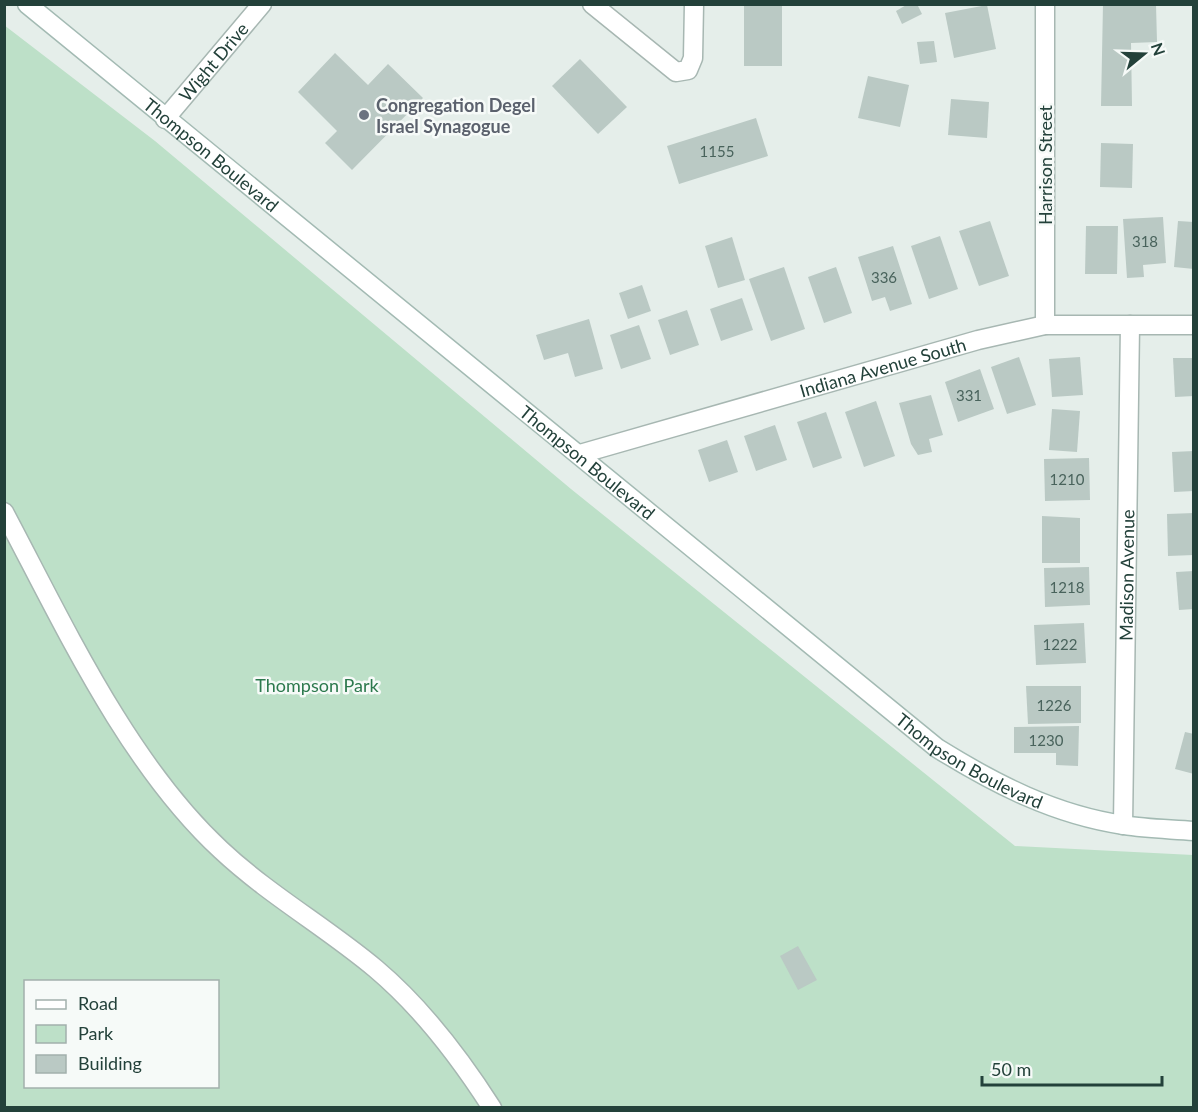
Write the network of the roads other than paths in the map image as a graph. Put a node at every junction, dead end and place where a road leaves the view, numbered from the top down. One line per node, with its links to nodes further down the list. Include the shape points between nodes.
1 (27, 4): 6 (street, Thompson Boulevard)
2 (262, 4): 6 (street, Wight Drive)
3 (592, 4): 4 (street, via 676,72 688,70 693,58)
4 (694, 4)
5 (1045, 4): 7 (street, Harrison Street)
6 (165, 119): 10 (street, Thompson Boulevard)
7 (1045, 325): 8 (street, Indiana Avenue South); 10 (street, Indiana Avenue South, via 978,340)
8 (1130, 325): 9 (street, Indiana Avenue South); 12 (street, Madison Avenue)
9 (1194, 326)
10 (580, 454): 12 (street, Thompson Boulevard, via 938,748 1032,801)
11 (4, 512): 14 (street, via 82,657 170,796 221,850 254,878 376,969 422,1016)
12 (1123, 825): 13 (street, Thompson Boulevard)
13 (1194, 831)
14 (492, 1107)

